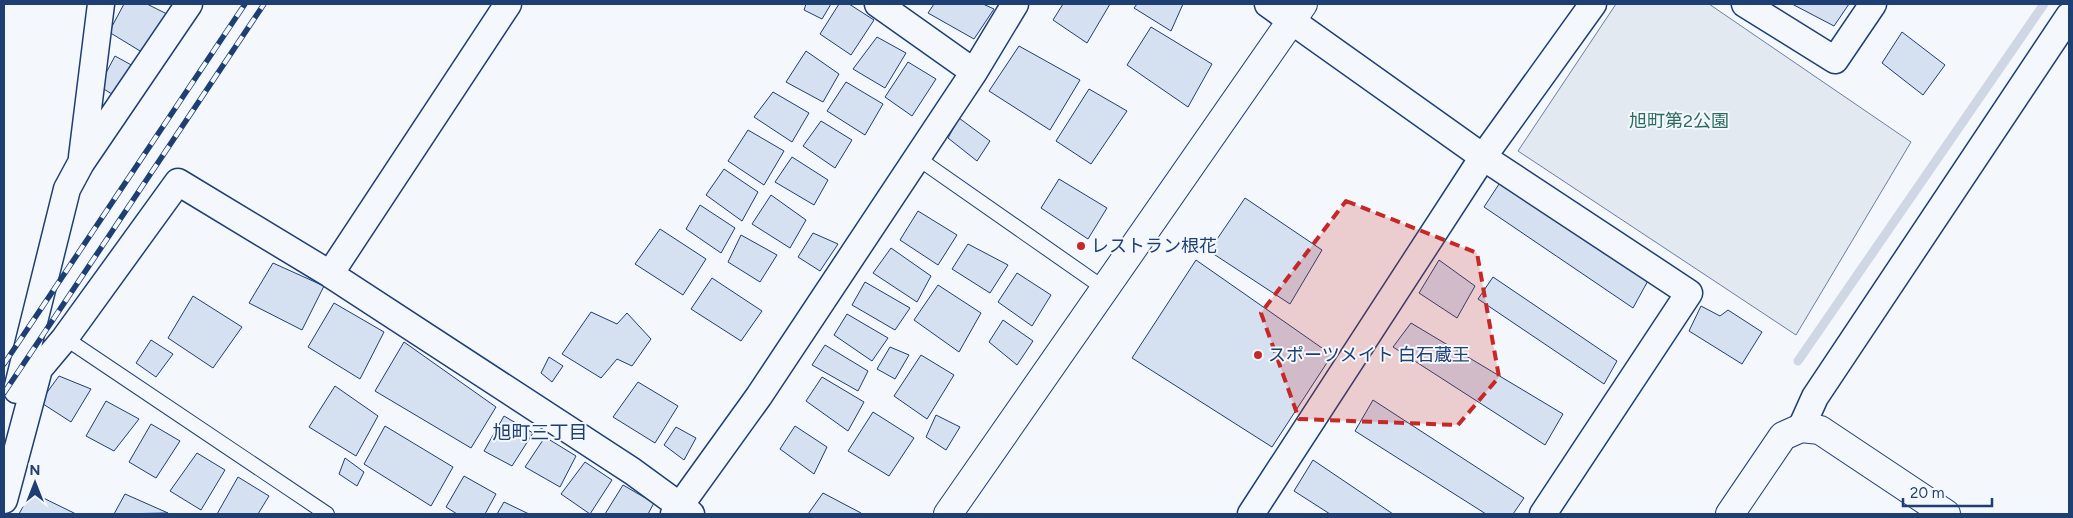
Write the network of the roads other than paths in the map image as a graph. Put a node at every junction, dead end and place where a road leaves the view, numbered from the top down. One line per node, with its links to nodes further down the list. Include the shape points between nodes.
1 (102, 4): 15 (street)
2 (189, 4): 15 (street)
3 (508, 4): 16 (street)
4 (878, 4): 12 (street)
5 (1015, 4): 12 (street)
6 (1268, 4): 10 (street)
7 (1593, 4): 14 (street)
8 (1745, 4): 9 (street, via 1835,60)
9 (1873, 4)
10 (1298, 12): 14 (street); 17 (street)
11 (2069, 16): 19 (street, via 1814,397)
12 (974, 72): 13 (street)
13 (916, 157): 17 (lane); 22 (street)
14 (1483, 157): 25 (street); 26 (street, via 1689,293)
15 (81, 163): 20 (street, via 67,189)
16 (330, 274): 18 (street, via 178,182); 22 (street, via 632,471)
17 (1105, 289): 24 (street)
18 (65, 338): 21 (street, via 39,369); 23 (lane)
19 (1801, 428): 27 (street, via 1783,436); 28 (street, via 1820,430)
20 (4, 443)
21 (4, 500)
22 (682, 512)
23 (327, 514)
24 (948, 514)
25 (1251, 514)
26 (1543, 514)
27 (1730, 514)
28 (1946, 514)

